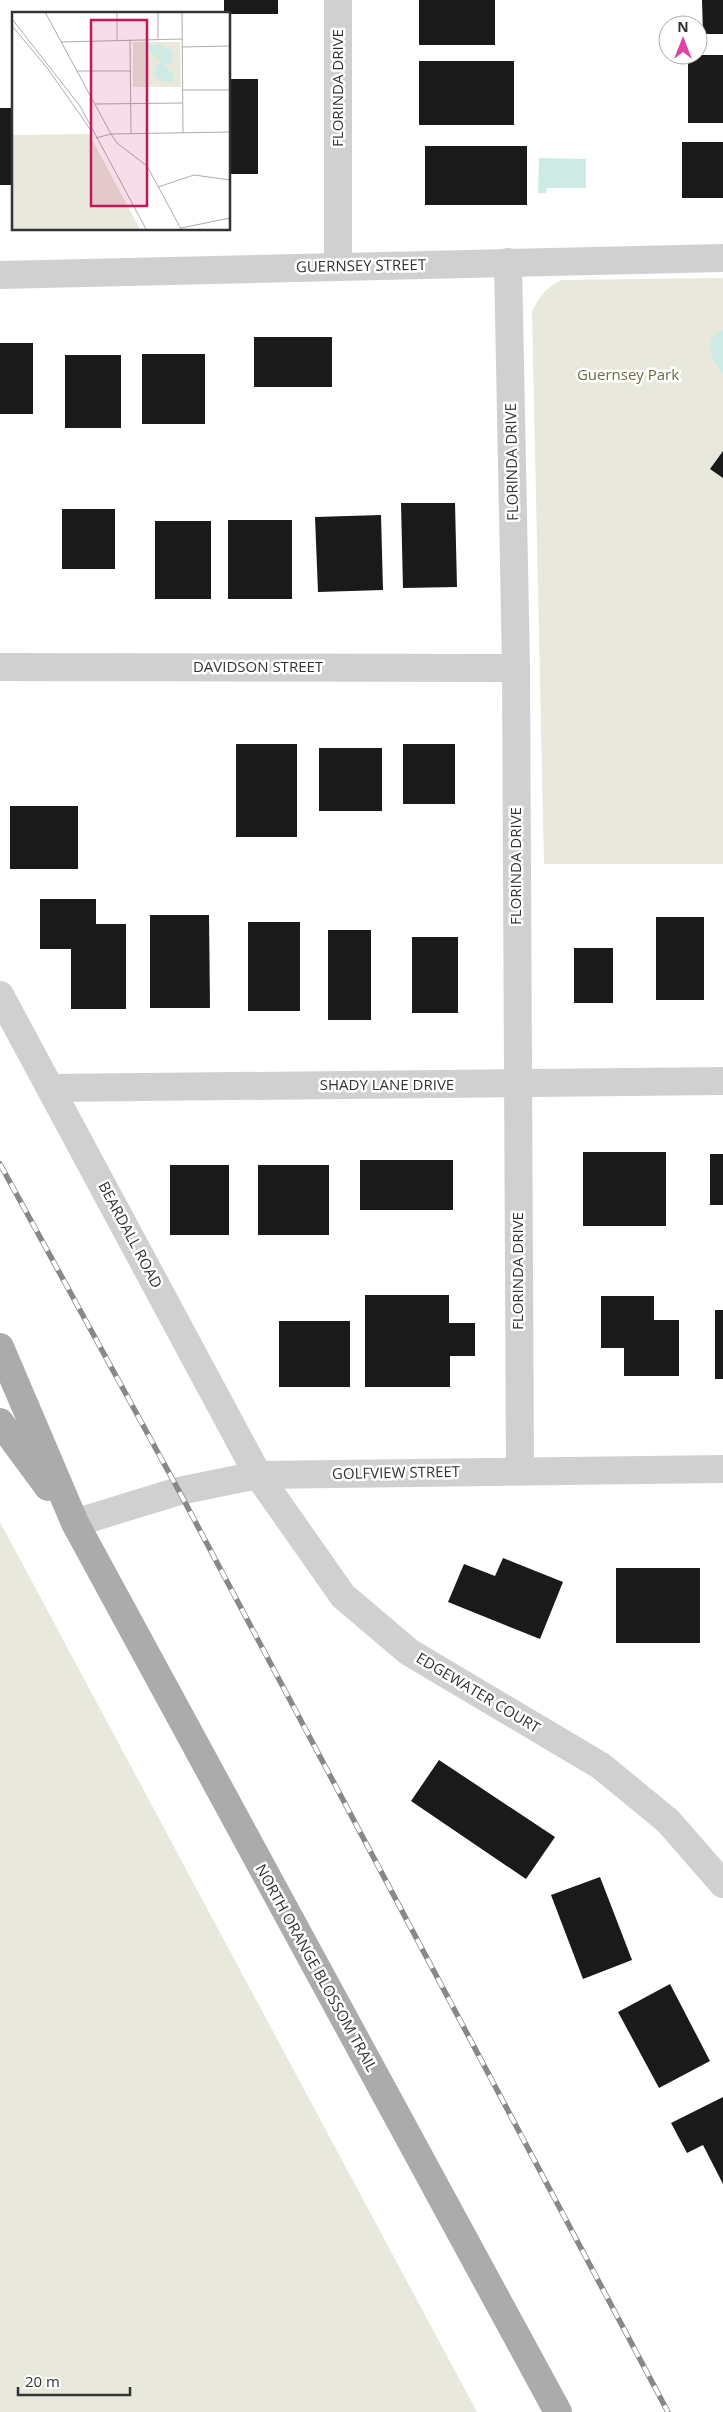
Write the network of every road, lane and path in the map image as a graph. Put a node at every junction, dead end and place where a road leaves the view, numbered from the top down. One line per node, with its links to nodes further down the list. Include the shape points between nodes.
1 (338, 0): 4 (street, FLORINDA DRIVE)
2 (723, 258): 3 (street, GUERNSEY STREET)
3 (508, 262): 4 (street, GUERNSEY STREET); 7 (street, FLORINDA DRIVE)
4 (338, 266): 5 (street, GUERNSEY STREET)
5 (0, 275)
6 (0, 666): 7 (street, DAVIDSON STREET)
7 (516, 668): 10 (street, FLORINDA DRIVE)
8 (0, 994): 11 (street, BEARDALL ROAD)
9 (723, 1081): 10 (street, SHADY LANE DRIVE)
10 (516, 1084): 11 (street, SHADY LANE DRIVE); 15 (street, FLORINDA DRIVE)
11 (51, 1088): 16 (street, BEARDALL ROAD)
12 (0, 1347): 17 (main road, NORTH ORANGE BLOSSOM TRAIL)
13 (0, 1422): 17 (main road, NORTH ORANGE BLOSSOM TRAIL)
14 (723, 1469): 15 (street, GOLFVIEW STREET)
15 (520, 1471): 16 (street, GOLFVIEW STREET)
16 (258, 1475): 17 (street, GOLFVIEW STREET, via 179,1491); 18 (street, EDGEWATER COURT, via 343,1596 409,1652 601,1766 668,1821)
17 (75, 1523): 19 (main road, NORTH ORANGE BLOSSOM TRAIL)
18 (723, 1884)
19 (558, 2412)

